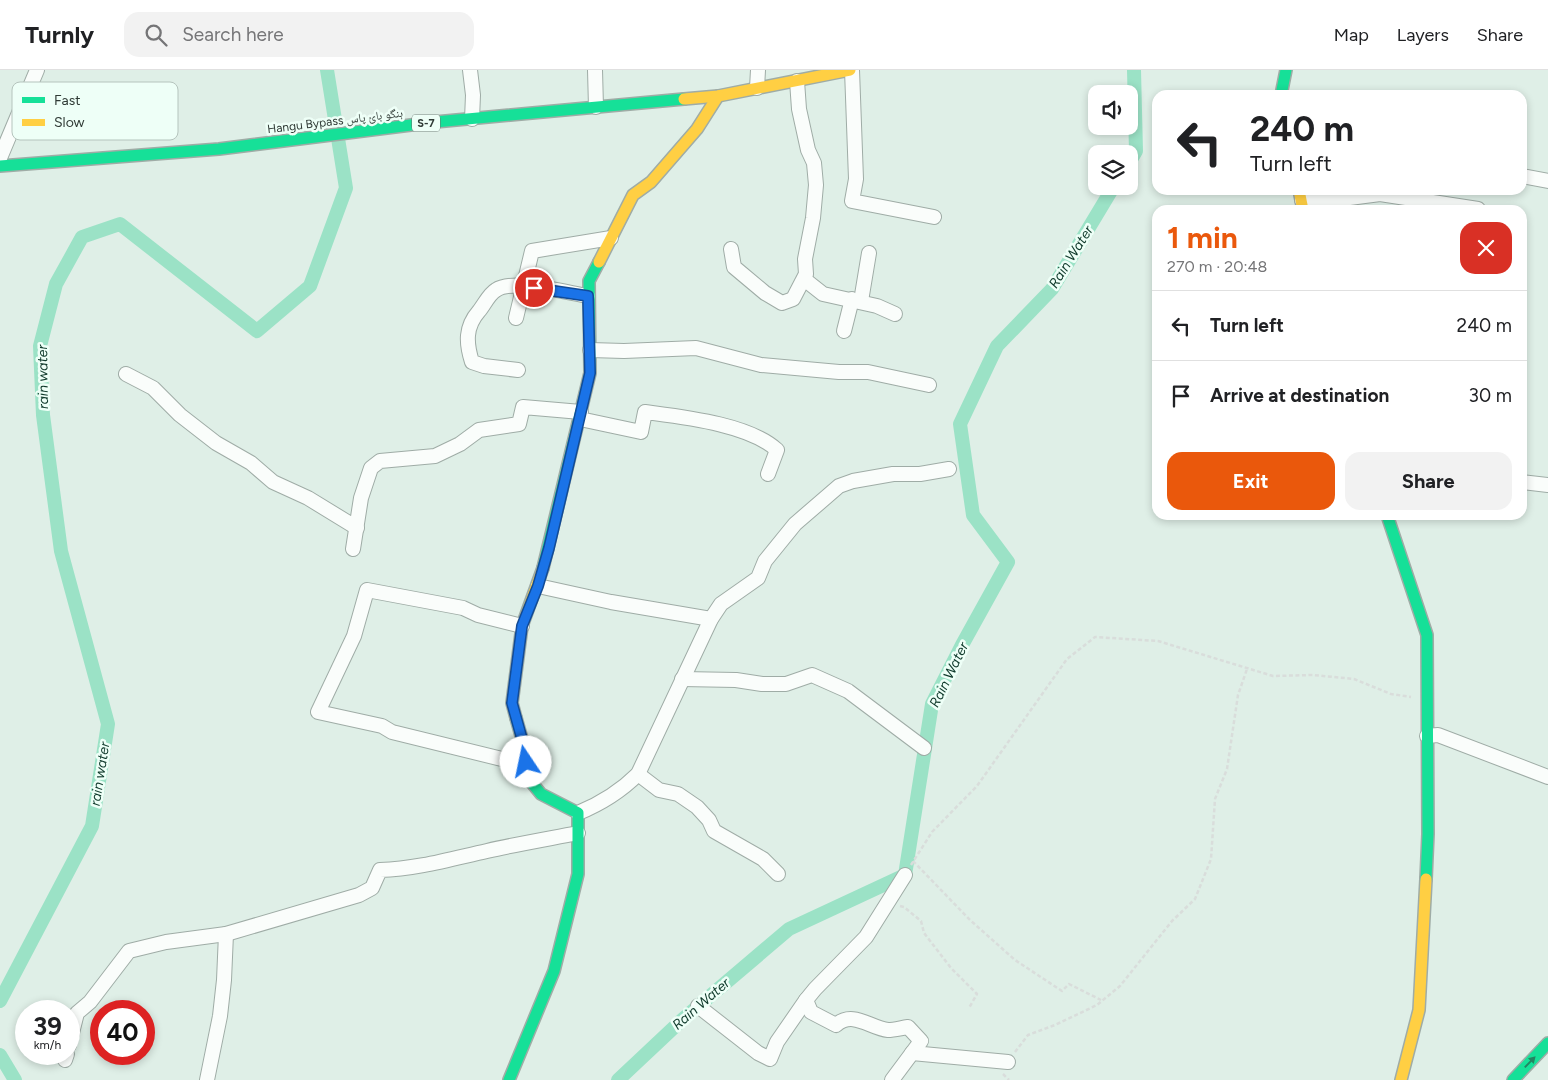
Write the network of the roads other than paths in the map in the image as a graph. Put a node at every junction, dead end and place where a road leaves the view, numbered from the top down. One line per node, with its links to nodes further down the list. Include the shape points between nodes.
1 (37, 70): 8 (street)
2 (470, 70): 13 (street)
3 (595, 70): 12 (street)
4 (758, 70): 9 (street)
5 (851, 70): 7 (street, Hangu Bypass ہنگو بائ پاس / S-7); 23 (street, via 856,179 852,201)
6 (1286, 70): 10 (street)
7 (797, 80): 9 (street, Hangu Bypass ہنگو بائ پاس / S-7); 27 (street, via 799,109 814,163 816,185)
8 (32, 82)
9 (757, 88): 11 (street, Hangu Bypass ہنگو بائ پاس / S-7)
10 (1282, 90)
11 (718, 96): 12 (street, Hangu Bypass ہنگو بائ پاس / S-7); 24 (street, via 697,129 651,182 633,195)
12 (596, 107): 13 (street, Hangu Bypass ہنگو بائ پاس / S-7)
13 (472, 119): 16 (street, Hangu Bypass ہنگو بائ پاس / S-7, via 219,149)
14 (12, 129): 15 (street)
15 (0, 158)
16 (0, 166)
17 (1527, 177): 18 (street)
18 (1548, 181)
19 (1372, 195): 21 (street)
20 (1387, 195): 22 (street)
21 (1301, 200)
22 (1452, 205)
23 (934, 217)
24 (611, 238): 28 (street, via 532,251); 29 (street, via 589,281)
25 (731, 249): 27 (street, via 734,267 782,303 793,300)
26 (869, 254): 30 (street)
27 (804, 280): 30 (street, via 824,294)
28 (524, 286): 29 (street); 32 (street); 35 (street, via 512,285 496,290 472,319 467,334 472,362)
29 (588, 296): 34 (street)
30 (856, 300): 31 (street); 33 (street)
31 (895, 314)
32 (516, 318)
33 (844, 331)
34 (590, 350): 37 (street, via 696,348 761,365 868,372); 38 (street, via 590,373)
35 (518, 370)
36 (126, 374): 44 (street, via 153,388 180,415 216,443 251,462 273,482 308,498)
37 (928, 385)
38 (580, 415): 40 (street, via 641,432 645,412 705,420 766,440 777,450); 44 (street, via 524,407 519,424 479,430 435,456 380,461 371,468); 46 (street)
39 (949, 468): 47 (street, via 920,474 893,474 839,486 794,524 765,561 758,578 721,604)
40 (768, 474)
41 (1527, 483): 42 (street)
42 (1548, 485)
43 (1389, 520): 50 (street, via 1427,635)
44 (356, 528): 45 (street)
45 (353, 549)
46 (538, 586): 47 (street); 48 (street)
47 (711, 619): 49 (street)
48 (522, 626): 52 (street, via 512,703); 52 (street, via 463,608 367,590 342,666 318,712 382,726 426,741)
49 (682, 679): 51 (street, via 786,684 812,676 848,690); 53 (street)
50 (1428, 736): 54 (street, via 1438,735); 69 (street, via 1428,834 1419,1010)
51 (924, 748)
52 (526, 762): 55 (street, via 528,778 541,794)
53 (638, 774): 55 (street, via 625,787); 57 (street, via 659,790 678,794 710,820 714,831 763,859)
54 (1548, 777)
55 (578, 813): 56 (street)
56 (578, 832): 59 (street, via 445,862 380,870 372,888 359,895); 67 (street, via 578,874 554,971)
57 (778, 874)
58 (905, 875): 60 (street, via 866,937)
59 (226, 934): 62 (street, via 129,951); 66 (street, via 220,1016)
60 (806, 1000): 61 (street, via 777,1042 770,1059); 64 (street, via 811,1012 836,1025 855,1018 889,1030 908,1027 920,1041)
61 (698, 1006)
62 (80, 1010)
63 (1548, 1043): 70 (street, one-way to 63)
64 (912, 1053): 65 (street); 68 (street)
65 (1008, 1062)
66 (206, 1080)
67 (509, 1080)
68 (892, 1080)
69 (1401, 1080)
70 (1512, 1080)

